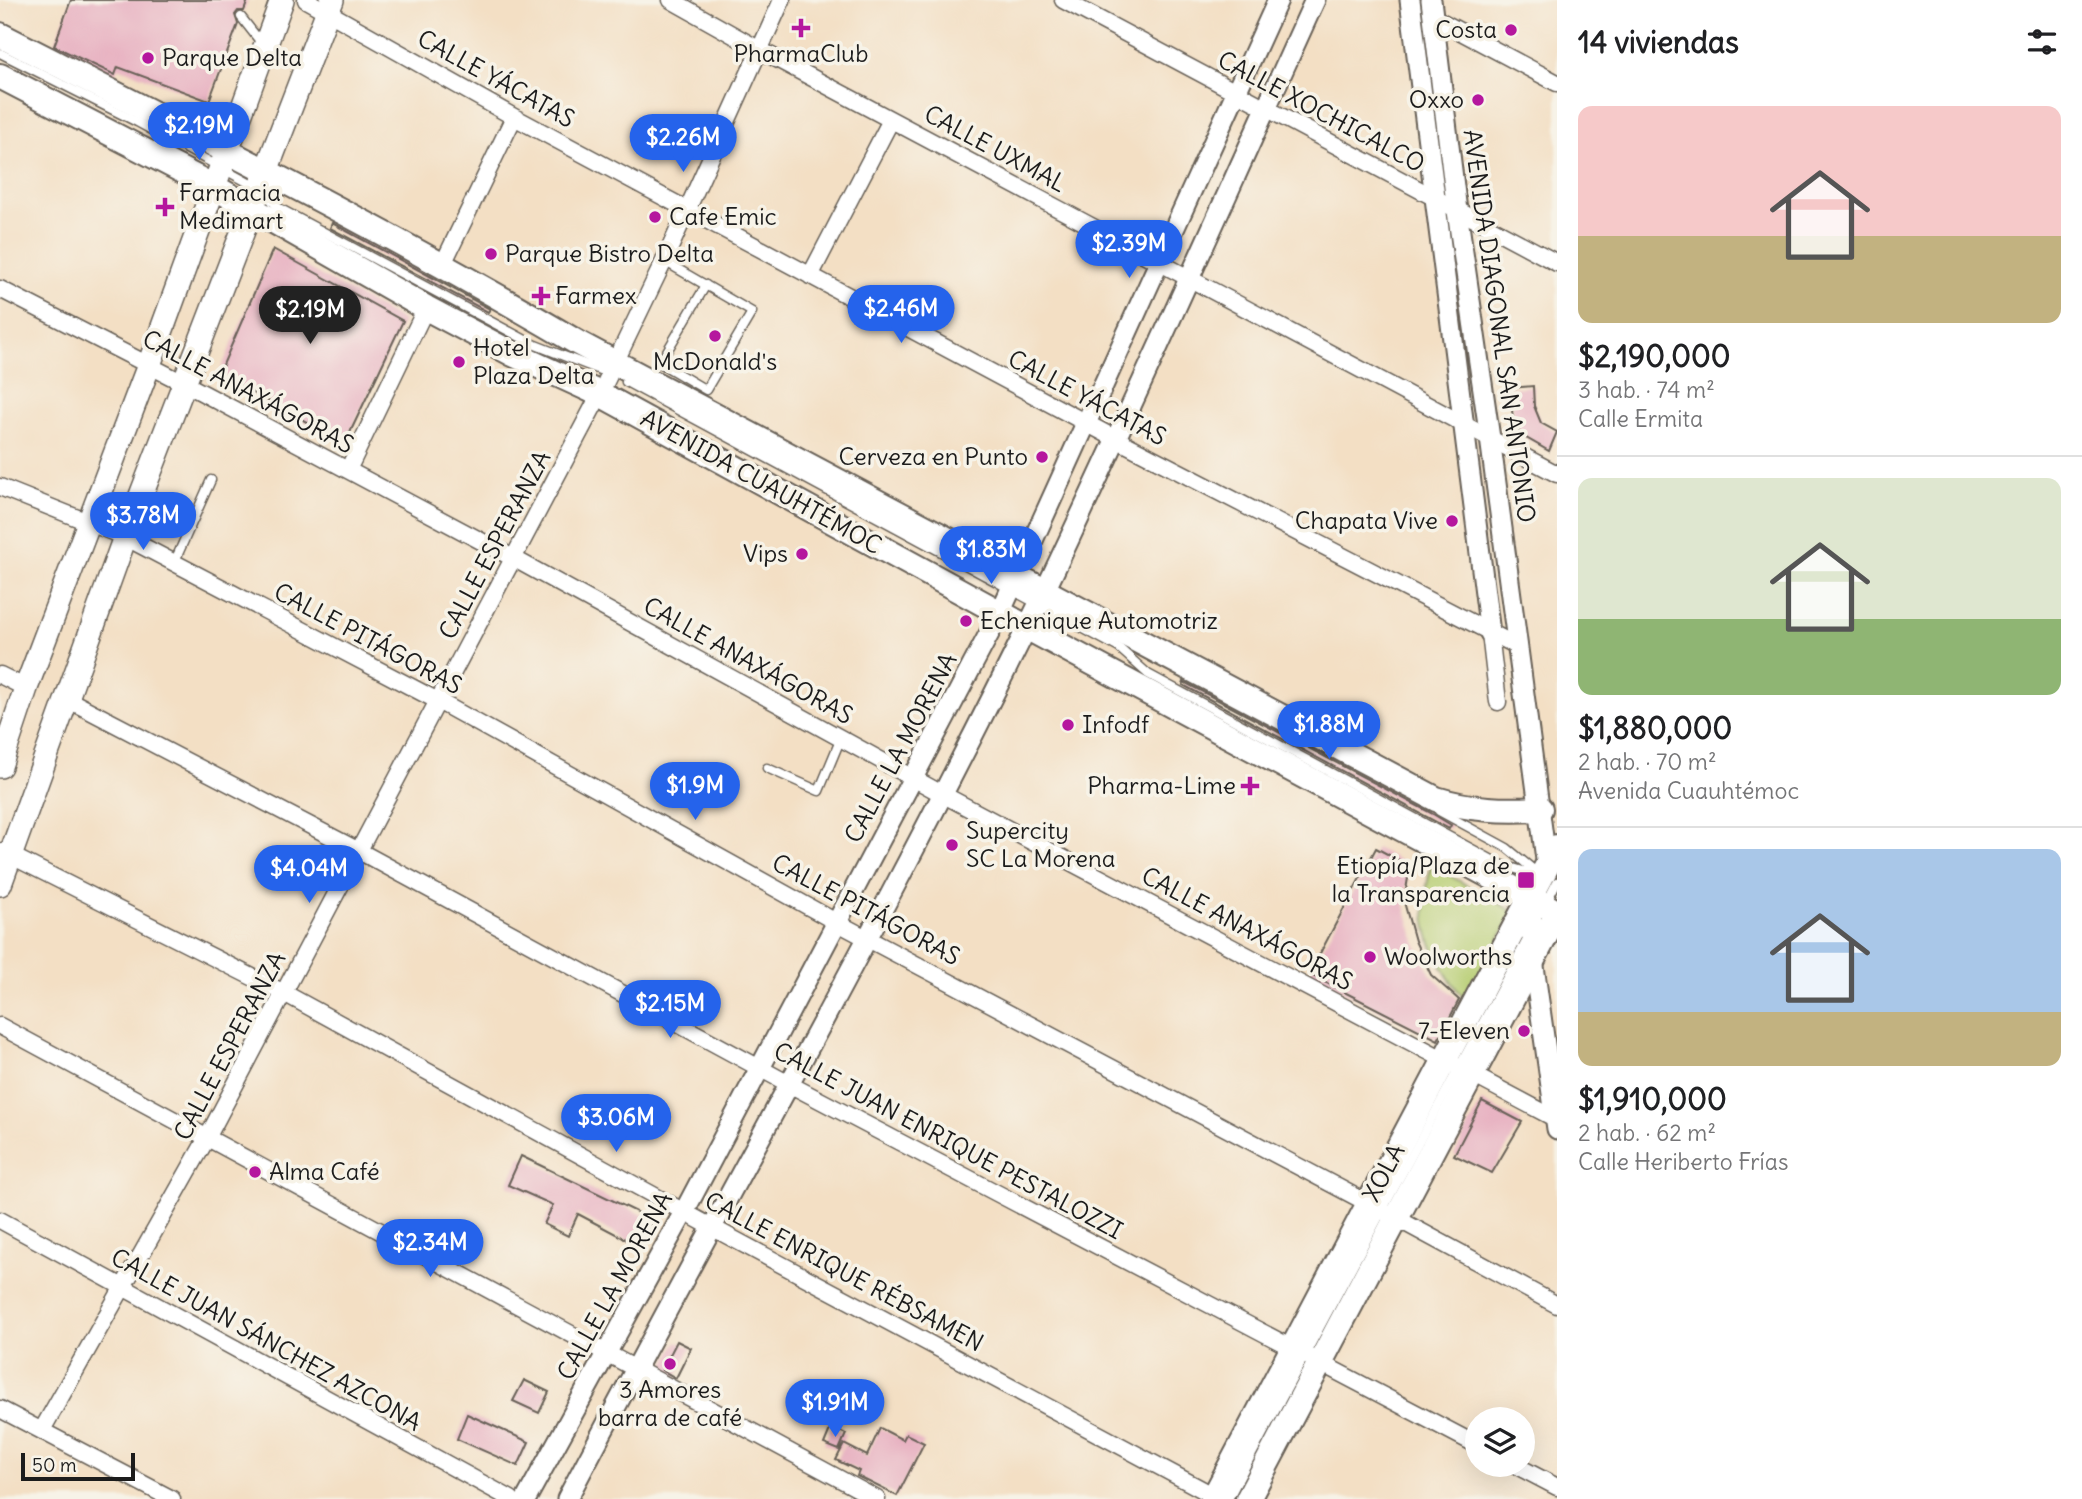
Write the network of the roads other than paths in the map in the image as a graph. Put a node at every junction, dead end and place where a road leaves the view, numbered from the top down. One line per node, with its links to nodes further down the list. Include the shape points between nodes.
1 (282, 0): 14 (main road)
2 (306, 0): 9 (street, CALLE YÁCATAS)
3 (671, 0): 15 (street, CALLE UXMAL)
4 (782, 0): 15 (street, CALLE ESPERANZA)
5 (1063, 0): 10 (street, CALLE XOCHICALCO)
6 (1278, 0): 19 (street, CALLE LA MORENA)
7 (1315, 0): 20 (street)
8 (1407, 2): 26 (street, AVENIDA DIAGONAL SAN ANTONIO)
9 (330, 6): 21 (street, CALLE YÁCATAS); 24 (main road)
10 (1089, 6): 19 (street, CALLE XOCHICALCO)
11 (1432, 8): 18 (street); 28 (street, AVENIDA DIAGONAL SAN ANTONIO)
12 (242, 17): 14 (lane)
13 (0, 35): 23 (main road, AVENIDA CUAUHTÉMOC, via 79,71)
14 (264, 47): 23 (main road)
15 (760, 50): 22 (street, CALLE UXMAL); 27 (street, CALLE ESPERANZA)
16 (0, 53): 23 (lane, AVENIDA CUAUHTÉMOC)
17 (0, 76): 23 (main road, AVENIDA CUAUHTÉMOC)
18 (1557, 83)
19 (1235, 92): 20 (street, CALLE XOCHICALCO); 30 (street, CALLE LA MORENA)
20 (1265, 108): 26 (street, CALLE XOCHICALCO); 34 (street)
21 (514, 117): 27 (street, CALLE YÁCATAS); 32 (street)
22 (891, 120): 30 (street, CALLE UXMAL); 33 (street)
23 (220, 168): 24 (main road, AVENIDA CUAUHTÉMOC); 24 (main road, AVENIDA CUAUHTÉMOC); 38 (main road)
24 (263, 190): 32 (main road, AVENIDA CUAUHTÉMOC); 37 (main road, AVENIDA CUAUHTÉMOC); 39 (lane, AVENIDA CUAUHTÉMOC, via 279,208 533,344); 40 (main road)
25 (288, 191): 39 (lane, AVENIDA CUAUHTÉMOC, via 541,329)
26 (1434, 199): 28 (street, CALLE XOCHICALCO); 42 (street, AVENIDA DIAGONAL SAN ANTONIO)
27 (687, 210): 29 (street, CALLE ESPERANZA); 33 (street, CALLE YÁCATAS)
28 (1457, 211): 31 (street, CALLE XOCHICALCO); 43 (street, AVENIDA DIAGONAL SAN ANTONIO)
29 (664, 261): 35 (lane); 39 (street, CALLE ESPERANZA)
30 (1158, 262): 34 (street, CALLE UXMAL); 41 (street, CALLE LA MORENA)
31 (1557, 263)
32 (442, 266): 39 (main road, AVENIDA CUAUHTÉMOC)
33 (810, 276): 41 (street, CALLE YÁCATAS)
34 (1188, 278): 42 (street, CALLE UXMAL); 44 (street)
35 (706, 285): 35 (lane, via 660,363 706,390 752,312)
36 (0, 289): 38 (street, CALLE ANAXÁGORAS)
37 (426, 308): 39 (main road, AVENIDA CUAUHTÉMOC, via 511,353); 45 (street)
38 (149, 365): 40 (street, CALLE ANAXÁGORAS); 49 (main road)
39 (609, 377): 51 (street, CALLE ESPERANZA); 53 (main road, AVENIDA CUAUHTÉMOC); 53 (main road, AVENIDA CUAUHTÉMOC)
40 (186, 384): 45 (street, CALLE ANAXÁGORAS); 50 (main road)
41 (1086, 424): 44 (street, CALLE YÁCATAS); 53 (street, CALLE LA MORENA)
42 (1463, 425): 43 (street, CALLE UXMAL); 56 (street, AVENIDA DIAGONAL SAN ANTONIO)
43 (1490, 438): 46 (street, CALLE UXMAL); 57 (street, AVENIDA DIAGONAL SAN ANTONIO)
44 (1116, 439): 54 (street); 56 (street, CALLE YÁCATAS)
45 (348, 470): 51 (street, CALLE ANAXÁGORAS)
46 (1557, 474)
47 (211, 481): 52 (lane)
48 (0, 487): 49 (street, CALLE PITÁGORAS)
49 (88, 521): 50 (street, CALLE PITÁGORAS); 60 (main road)
50 (125, 537): 52 (street, CALLE PITÁGORAS); 61 (main road)
51 (513, 558): 62 (street, CALLE ESPERANZA); 64 (street, CALLE ANAXÁGORAS)
52 (174, 563): 62 (street, CALLE PITÁGORAS)
53 (1009, 593): 54 (main road, AVENIDA CUAUHTÉMOC); 55 (main road, AVENIDA CUAUHTÉMOC); 67 (street, CALLE LA MORENA)
54 (1041, 598): 55 (street); 58 (lane, AVENIDA CUAUHTÉMOC); 69 (main road, AVENIDA CUAUHTÉMOC, via 1436,799 1486,809)
55 (1026, 627): 68 (street); 73 (main road, AVENIDA CUAUHTÉMOC)
56 (1490, 633): 57 (street, CALLE YÁCATAS); 63 (street, AVENIDA DIAGONAL SAN ANTONIO)
57 (1519, 647): 69 (street, AVENIDA DIAGONAL SAN ANTONIO)
58 (1119, 648): 73 (lane, AVENIDA CUAUHTÉMOC, via 1148,674 1488,858); 73 (lane, AVENIDA CUAUHTÉMOC, via 1157,658 1507,848)
59 (0, 675): 60 (street)
60 (26, 688): 65 (main road)
61 (65, 698): 70 (street, CALLE JUAN ENRIQUE PESTALOZZI); 71 (main road)
62 (438, 701): 70 (street, CALLE ESPERANZA); 74 (street, CALLE PITÁGORAS)
63 (1498, 702)
64 (841, 738): 66 (lane, via 819,791); 67 (street, CALLE ANAXÁGORAS)
65 (0, 766)
66 (767, 768)
67 (914, 778): 68 (street, CALLE ANAXÁGORAS); 74 (street, CALLE LA MORENA)
68 (942, 794): 76 (street); 80 (street, CALLE ANAXÁGORAS)
69 (1540, 809): 73 (street, AVENIDA DIAGONAL SAN ANTONIO)
70 (359, 850): 78 (street, CALLE ESPERANZA); 81 (street, CALLE JUAN ENRIQUE PESTALOZZI)
71 (5, 853): 72 (main road); 78 (street, CALLE ENRIQUE RÉBSAMEN)
72 (0, 884)
73 (1551, 887): 75 (street, AVENIDA DIAGONAL SAN ANTONIO); 77 (main road, XOLA); 80 (main road, XOLA)
74 (836, 922): 76 (street, CALLE PITÁGORAS); 81 (street, CALLE LA MORENA)
75 (1531, 932): 77 (street, AVENIDA DIAGONAL SAN ANTONIO); 80 (lane)
76 (867, 938): 82 (street); 85 (street, CALLE PITÁGORAS)
77 (1533, 959): 80 (main road, XOLA); 83 (street)
78 (284, 993): 84 (street, CALLE ESPERANZA); 86 (street, CALLE ENRIQUE RÉBSAMEN)
79 (0, 1026): 84 (street)
80 (1459, 1067): 83 (street, CALLE ANAXÁGORAS); 85 (main road, XOLA)
81 (759, 1068): 82 (street, CALLE JUAN ENRIQUE PESTALOZZI); 86 (street, CALLE LA MORENA)
82 (789, 1084): 88 (street); 92 (street, CALLE JUAN ENRIQUE PESTALOZZI)
83 (1556, 1124)
84 (207, 1138): 89 (street, CALLE ESPERANZA); 91 (street)
85 (1382, 1210): 90 (street, CALLE PITÁGORAS); 92 (main road, XOLA)
86 (684, 1212): 88 (street, CALLE ENRIQUE RÉBSAMEN); 91 (street, CALLE LA MORENA)
87 (0, 1220): 89 (street, CALLE JUAN SÁNCHEZ AZCONA)
88 (712, 1228): 93 (street); 99 (street, CALLE ENRIQUE RÉBSAMEN)
89 (123, 1288): 95 (street, CALLE ESPERANZA); 101 (street, CALLE JUAN SÁNCHEZ AZCONA)
90 (1557, 1305)
91 (607, 1353): 93 (street); 102 (street, CALLE LA MORENA)
92 (1306, 1355): 96 (street, CALLE JUAN ENRIQUE PESTALOZZI); 99 (main road, XOLA); 105 (main road, XOLA)
93 (635, 1369): 103 (street); 104 (street)
94 (0, 1409): 95 (street)
95 (42, 1430): 100 (street)
96 (1465, 1439)
97 (1535, 1475): 98 (street)
98 (1557, 1486)
99 (1219, 1498)
100 (172, 1499)
101 (511, 1499)
102 (526, 1499)
103 (567, 1499)
104 (877, 1499)
105 (1248, 1499)

